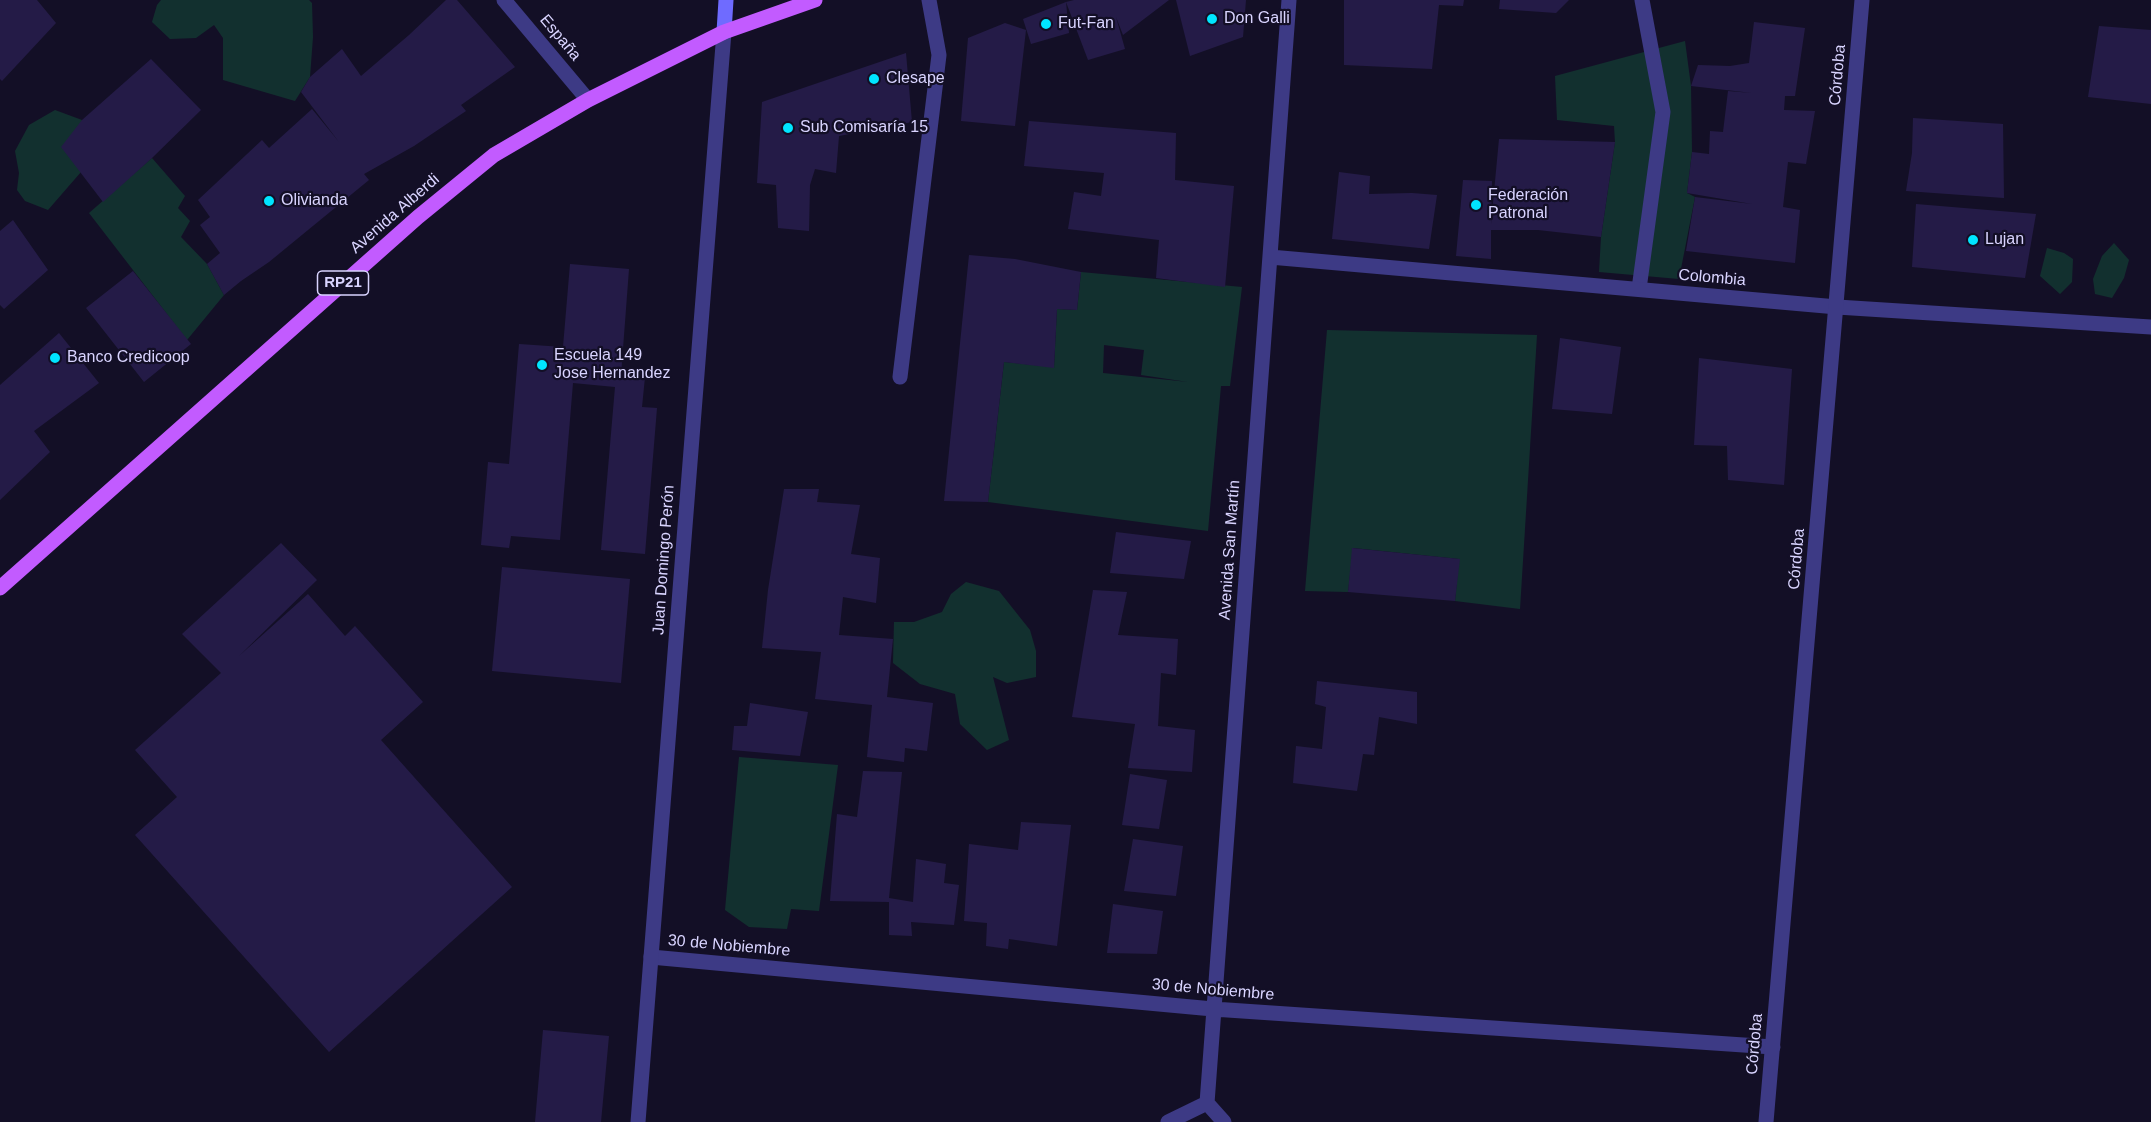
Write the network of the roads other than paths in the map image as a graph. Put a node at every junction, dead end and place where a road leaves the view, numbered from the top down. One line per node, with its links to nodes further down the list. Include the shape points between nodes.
1 (504, 0): 9 (street, España)
2 (726, 0): 8 (main road, Juan Domingo Perón)
3 (815, 0): 8 (main road, Avenida Alberdi / RP21)
4 (929, 0): 14 (street, via 939,55)
5 (1289, 0): 10 (street, Avenida San Martín)
6 (1642, 0): 11 (street, via 1663,112)
7 (1862, 0): 12 (street, Córdoba)
8 (724, 33): 9 (main road, Avenida Alberdi / RP21); 16 (street, Juan Domingo Perón)
9 (588, 100): 15 (main road, Avenida Alberdi / RP21, via 494,155 418,217)
10 (1270, 257): 11 (street, Colombia); 17 (street, Avenida San Martín)
11 (1639, 290): 12 (street, Colombia)
12 (1837, 307): 13 (street, Colombia); 18 (street, Córdoba)
13 (2151, 327)
14 (900, 377)
15 (0, 588)
16 (651, 957): 17 (street, 30 de Nobiembre); 20 (street, Juan Domingo Perón)
17 (1213, 1009): 18 (street, 30 de Nobiembre); 19 (street, Avenida San Martín)
18 (1773, 1047): 23 (street, Córdoba)
19 (1207, 1103): 21 (street); 22 (street)
20 (638, 1122)
21 (1168, 1122)
22 (1224, 1122)
23 (1766, 1122)

